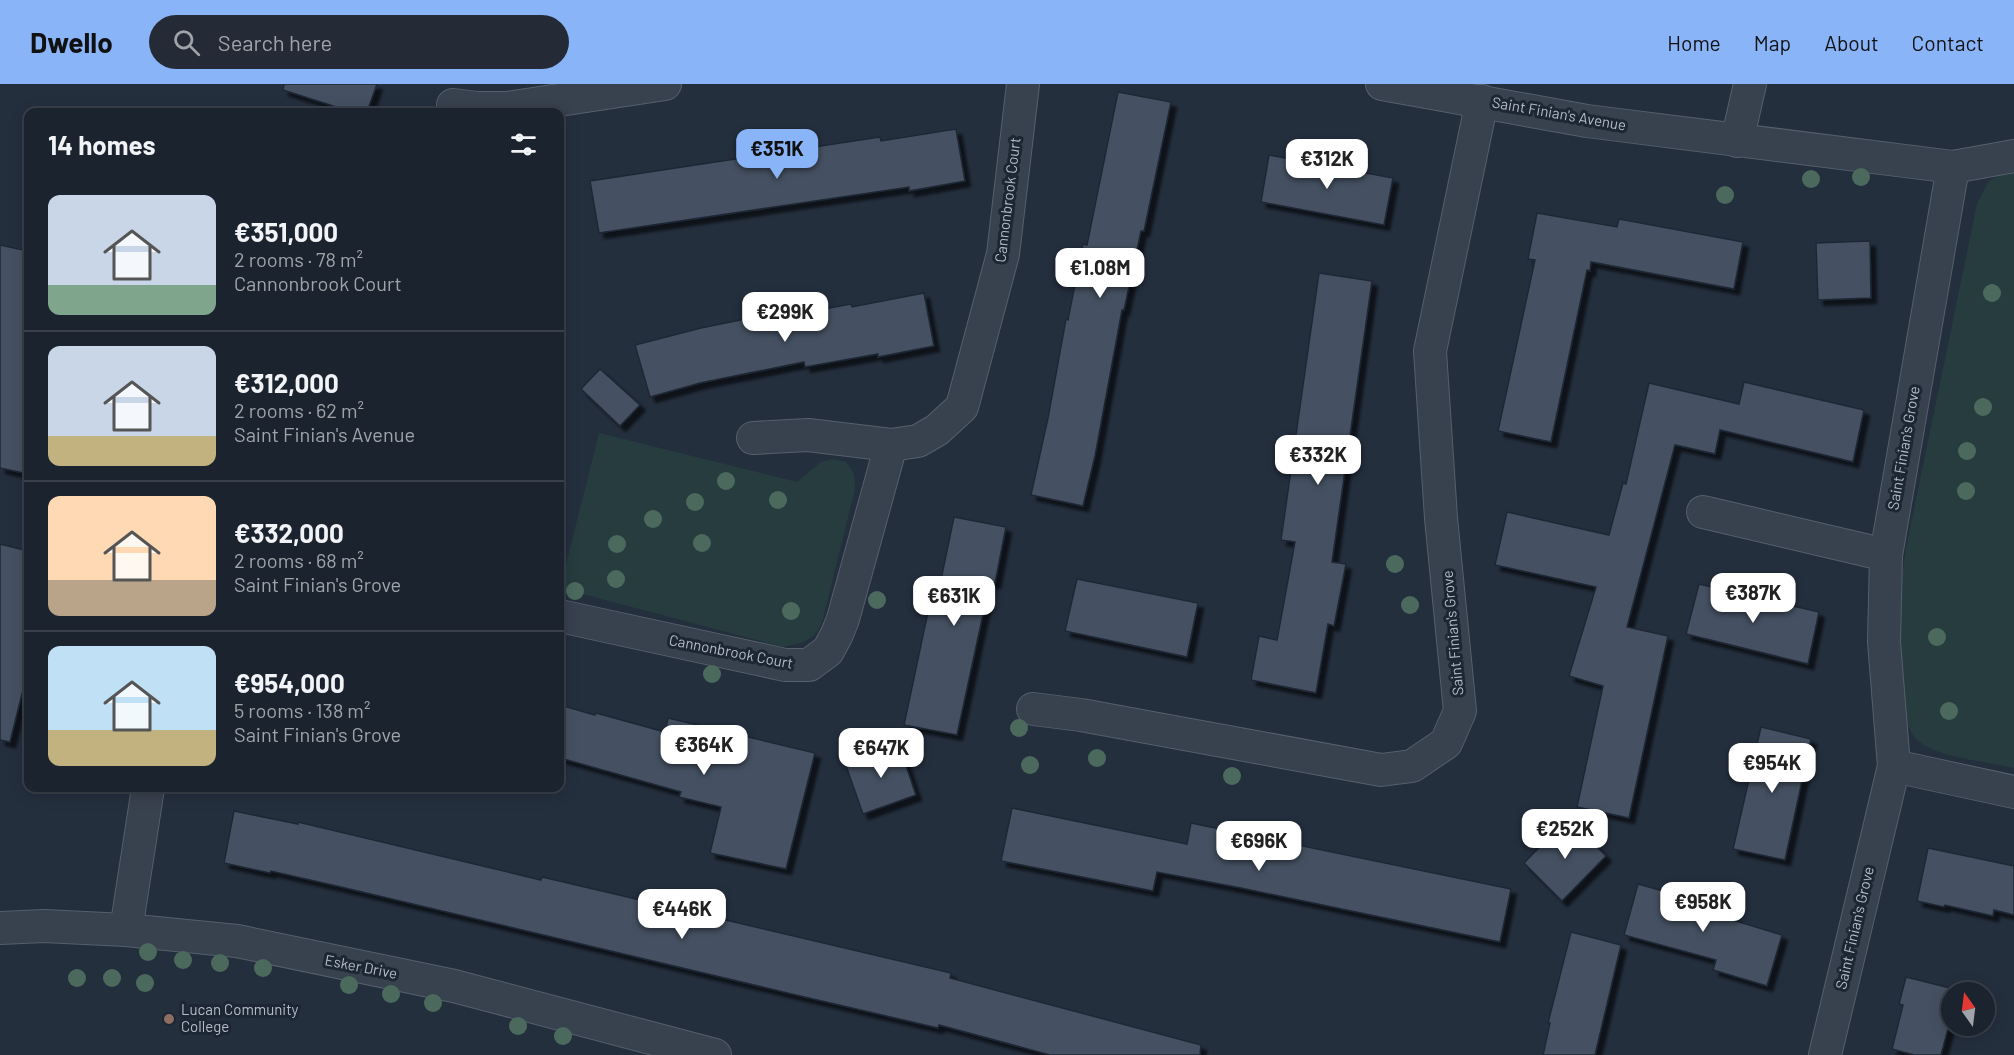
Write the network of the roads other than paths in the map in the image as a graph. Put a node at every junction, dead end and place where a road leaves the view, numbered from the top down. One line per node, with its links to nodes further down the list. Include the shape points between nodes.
1 (665, 84): 5 (street, via 507,108 477,108)
2 (1023, 84): 11 (street, Cannonbrook Court, via 1004,254 963,408 918,441)
3 (1382, 84): 6 (street, Saint Finian's Avenue)
4 (1750, 84): 7 (street)
5 (453, 100)
6 (1482, 101): 7 (street, Saint Finian's Avenue, via 1587,121); 15 (street, Saint Finian's Grove, via 1430,351 1460,711 1446,743 1412,766 1382,770)
7 (1737, 141): 9 (street, Saint Finian's Avenue)
8 (2014, 156): 9 (street, Saint Finian's Avenue)
9 (1953, 167): 13 (street, Saint Finian's Grove)
10 (753, 438): 11 (street, Cannonbrook Court, via 808,435)
11 (891, 446): 14 (street, Cannonbrook Court, via 843,619 828,651 809,665 785,665)
12 (1703, 512): 13 (street)
13 (1886, 555): 16 (street, Saint Finian's Grove, via 1884,642)
14 (564, 616)
15 (1034, 709)
16 (1894, 766): 18 (street); 22 (street, Saint Finian's Grove)
17 (147, 792): 20 (street)
18 (2014, 792)
19 (0, 928): 20 (street, Esker Drive)
20 (126, 930): 21 (street, Esker Drive, via 237,941 454,986)
21 (715, 1055)
22 (1825, 1055)

